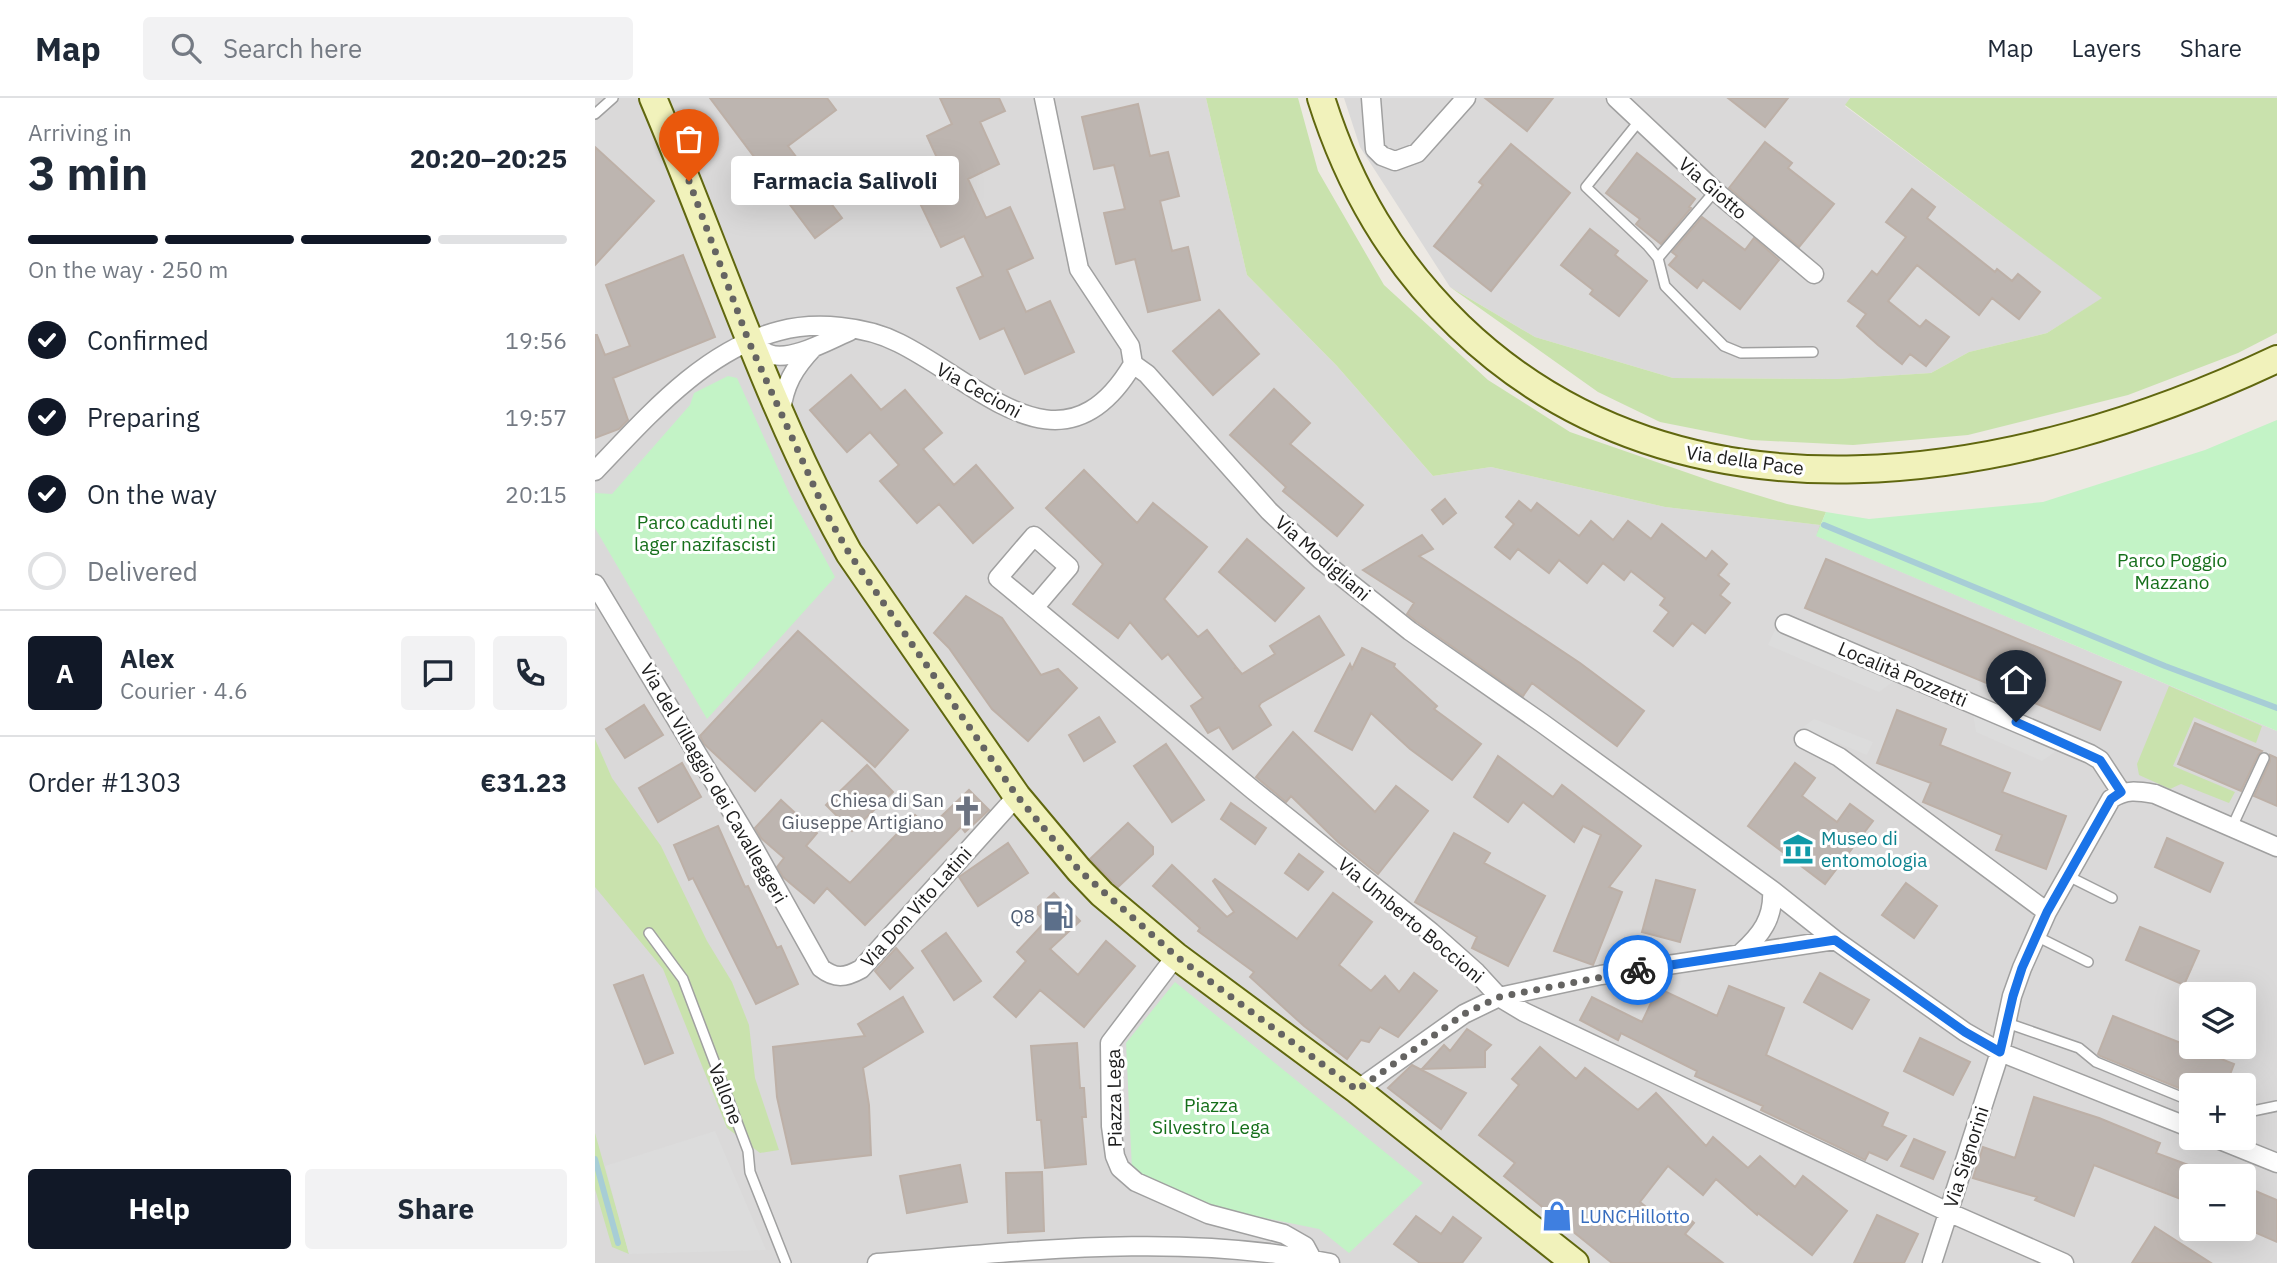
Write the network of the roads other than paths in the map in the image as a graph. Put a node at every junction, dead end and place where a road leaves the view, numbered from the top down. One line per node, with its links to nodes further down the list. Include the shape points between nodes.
1 (613, 98): 8 (lane)
2 (653, 98): 14 (street, via 698,202)
3 (1044, 98): 18 (street, Via Modigliani, via 1079,269 1130,346)
4 (1321, 98): 17 (street, Via della Pace, via 1350,179 1376,225 1446,313 1481,348 1544,392 1610,428 1663,446 1781,469 1868,470 1953,463 2081,434)
5 (1371, 98): 6 (street, via 1375,149 1395,161 1417,153)
6 (1466, 98)
7 (1616, 98): 9 (street, Via Giotto)
8 (595, 114)
9 (1640, 120): 10 (street, Via Giotto); 11 (lane, via 1586,187)
10 (1715, 191): 11 (lane); 12 (street, Via Giotto)
11 (1658, 258): 16 (lane, via 1665,286 1724,346 1741,353)
12 (1814, 274)
13 (851, 330): 14 (street, Via Cecioni, via 800,327); 15 (street); 18 (street, Via Cecioni, via 879,334 901,344 991,400 1046,421 1066,420 1096,408)
14 (749, 342): 15 (street, via 779,356); 19 (street); 20 (street, Via Cecioni, via 708,365 643,420)
15 (814, 348): 19 (street, via 789,378)
16 (1813, 352)
17 (2277, 359)
18 (1133, 364): 31 (street, Via Modigliani, via 1158,385 1269,511 1321,560 1410,631)
19 (781, 412): 27 (street, via 849,553)
20 (595, 471)
21 (595, 584): 40 (street, Via del Villaggio dei Cavalleggeri, via 821,968)
22 (1034, 608): 41 (street, Via Umberto Boccioni, via 1431,932)
23 (1785, 624): 26 (street, Località Pozzetti, via 2090,754 2100,760)
24 (1804, 739): 33 (street, via 1839,757)
25 (2264, 758): 28 (lane)
26 (2121, 792): 28 (street, via 2155,794); 30 (street, via 2111,799)
27 (1017, 796): 38 (street, via 1079,870); 40 (street, Via Don Vito Latini, via 861,969)
28 (2232, 828): 29 (street)
29 (2277, 847)
30 (2068, 876): 32 (lane); 33 (street)
31 (1772, 890): 36 (street, Via Modigliani); 37 (street, via 1770,917)
32 (2112, 898)
33 (2047, 912): 35 (street)
34 (649, 933): 53 (lane, Vallone, via 683,979)
35 (2036, 936): 39 (lane); 42 (street)
36 (1835, 940): 37 (street); 43 (street, Via Modigliani)
37 (1741, 953): 41 (street)
38 (1176, 956): 44 (street); 52 (street, Piazza Lega, via 1110,1043 1111,1125 1120,1168 1136,1182 1209,1214 1284,1234)
39 (2088, 962)
40 (838, 977)
41 (1499, 997): 44 (street, via 1464,1014); 51 (street, Via Umberto Boccioni)
42 (2007, 1023): 43 (street); 45 (lane, via 2079,1048 2096,1062)
43 (2000, 1052): 48 (street, Via Modigliani); 51 (street, Via Signorini)
44 (1357, 1090): 55 (street)
45 (2179, 1096)
46 (2277, 1106): 47 (lane)
47 (2256, 1110)
48 (2179, 1123)
49 (2245, 1150): 50 (street)
50 (2277, 1163)
51 (1948, 1212): 56 (street, Via Signorini); 57 (street, Via Umberto Boccioni)
52 (1321, 1261): 54 (street, via 1219,1247 1139,1245)
53 (786, 1263)
54 (877, 1263)
55 (1575, 1263)
56 (1931, 1263)
57 (2064, 1263)

